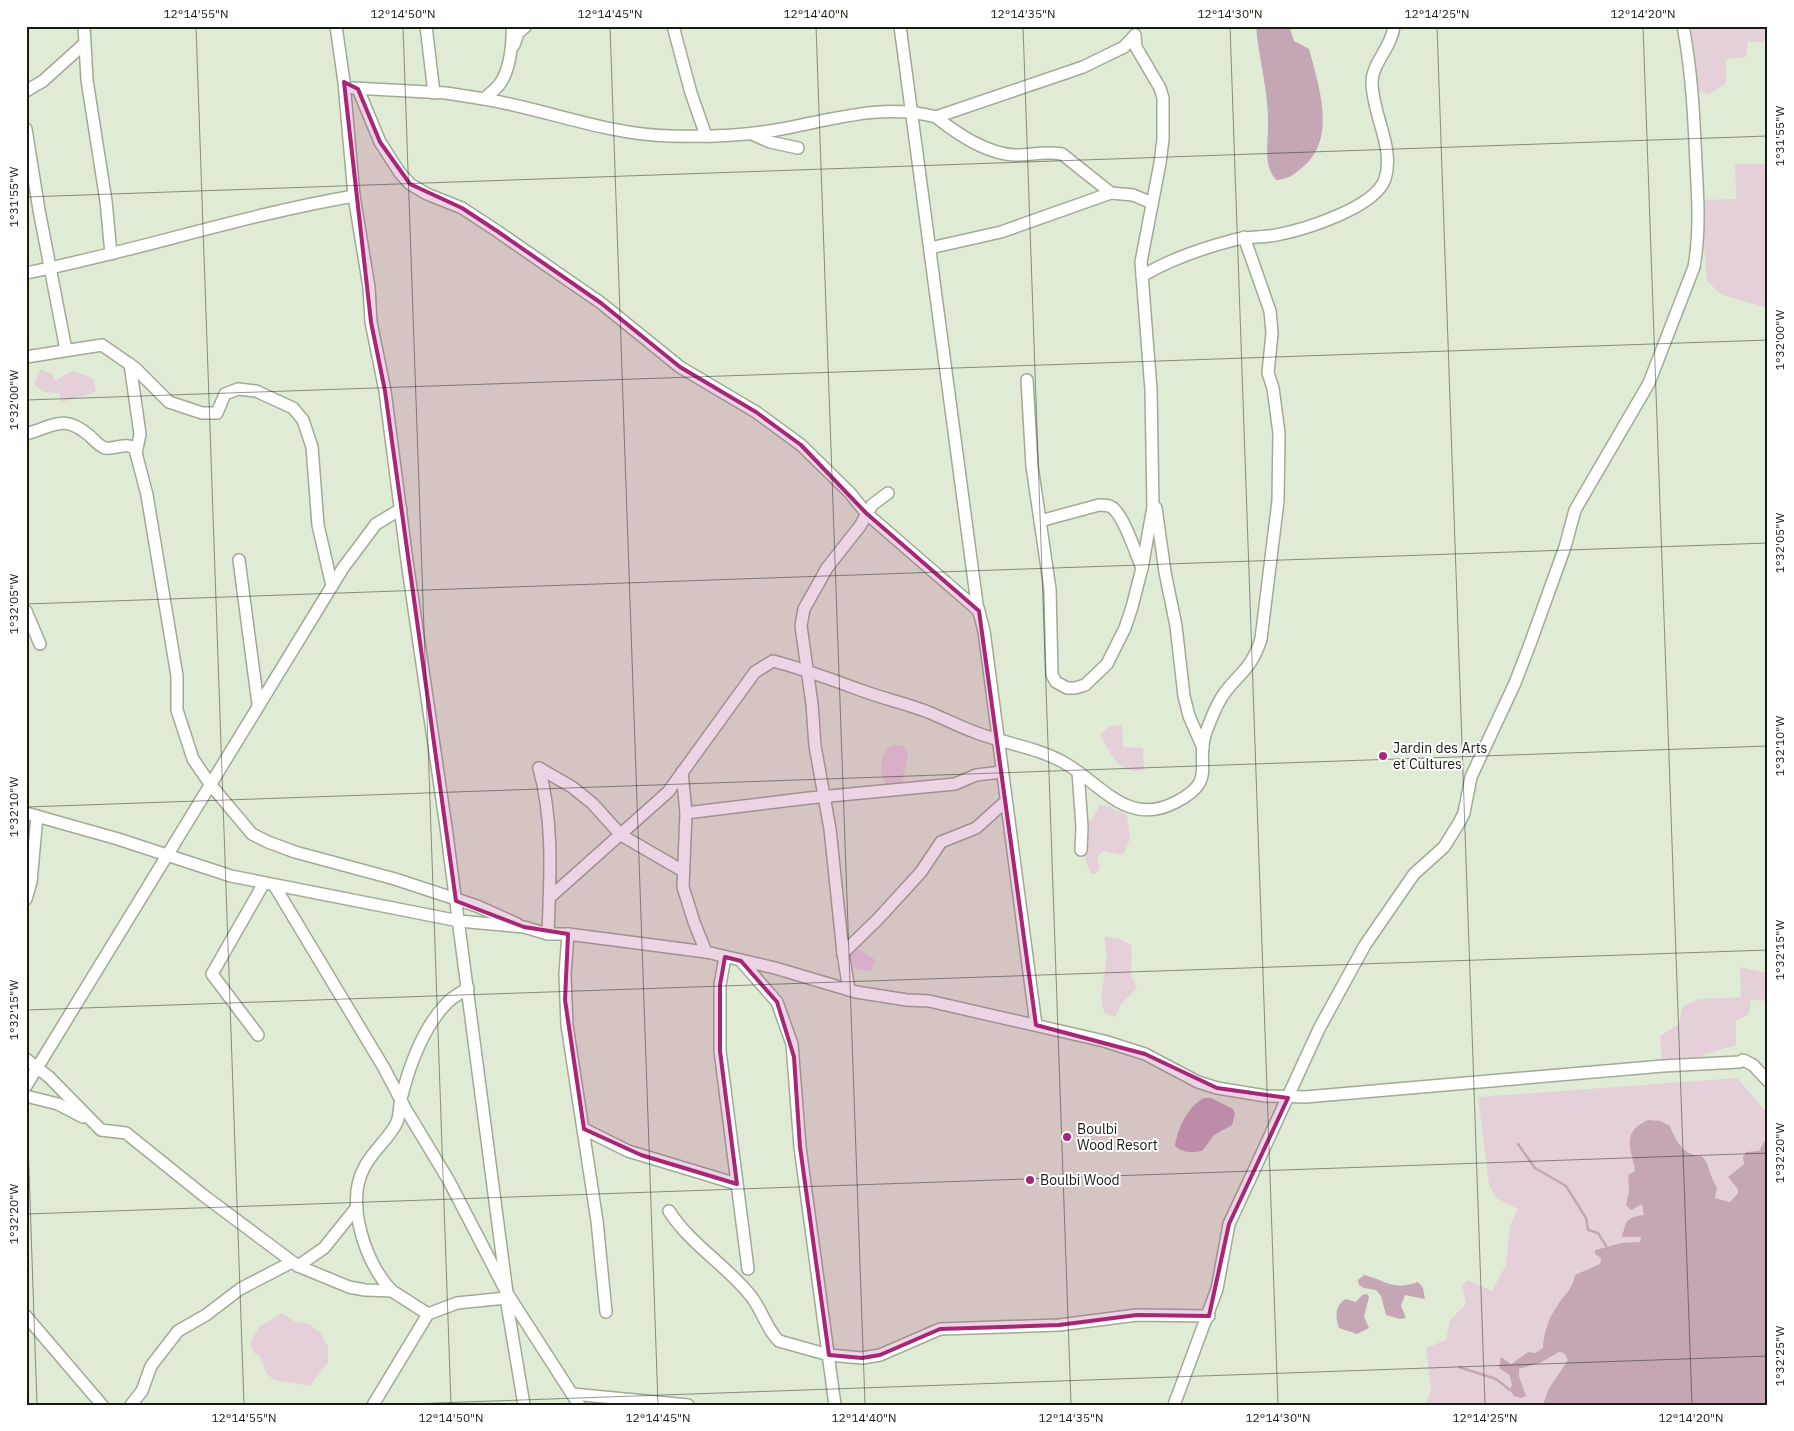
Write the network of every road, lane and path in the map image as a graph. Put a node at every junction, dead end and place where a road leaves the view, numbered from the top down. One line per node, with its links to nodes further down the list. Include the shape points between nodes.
1 (84, 26): 10 (street)
2 (336, 26): 12 (street)
3 (426, 26): 15 (street)
4 (512, 26): 11 (street)
5 (526, 26): 11 (street, via 518,33)
6 (673, 26): 21 (street)
7 (900, 26): 17 (street)
8 (1394, 26): 26 (street, via 1393,39 1372,79 1387,159 1380,188 1354,208 1322,221 1274,235)
9 (1683, 26): 86 (street, via 1694,124 1698,227 1694,267 1649,383 1575,510 1565,548 1515,683 1470,777 1459,823 1444,847 1414,874 1365,945 1319,1029)
10 (84, 44): 14 (street, via 43,81); 28 (street)
11 (510, 56): 16 (street, via 500,85)
12 (344, 82): 13 (street); 24 (street)
13 (358, 89): 15 (street); 41 (street, via 380,142 410,184 462,208 497,231 601,303 680,367 756,412 801,445)
14 (26, 91)
15 (434, 93): 16 (street)
16 (484, 99): 21 (street, via 637,132)
17 (912, 112): 18 (street); 20 (street, via 866,112); 27 (street)
18 (936, 116): 23 (street, via 995,152 1062,154); 25 (street, via 1083,67 1124,47 1135,35 1136,47 1163,98 1163,139)
19 (26, 129): 29 (street)
20 (752, 134): 21 (street); 22 (street)
21 (706, 136)
22 (798, 148)
23 (1111, 193): 25 (street, via 1133,195); 27 (street, via 1001,232)
24 (354, 196): 28 (street, via 258,215); 40 (street)
25 (1152, 203): 31 (street, via 1142,250)
26 (1244, 237): 31 (street, via 1179,258); 52 (street, via 1270,311 1272,333 1268,363 1279,433 1278,501 1261,639 1246,671 1224,692)
27 (930, 248): 46 (street, via 951,423)
28 (111, 254): 29 (street)
29 (50, 268): 30 (street); 32 (street)
30 (26, 273)
31 (1142, 276): 39 (street, via 1151,390)
32 (66, 350): 33 (street); 34 (street, via 102,345)
33 (26, 357)
34 (130, 364): 37 (street, via 140,434); 45 (street, via 169,402 202,413 217,413 226,394 238,389 256,391 293,408 303,420 312,447 318,525)
35 (1027, 380): 42 (street, via 1029,433)
36 (26, 434): 37 (street, via 72,423 101,446 132,446)
37 (136, 454): 56 (street, via 147,495 177,676 177,710 193,759)
38 (888, 493): 41 (street)
39 (1154, 493): 44 (street); 52 (street, via 1184,696)
40 (402, 509): 45 (street, via 376,524); 68 (street)
41 (866, 512): 46 (street); 49 (street, via 860,526 827,568 804,609 801,626)
42 (1040, 521): 44 (street, via 1099,505 1108,506 1122,522); 44 (street, via 1050,589 1052,675 1056,682 1067,688 1085,685 1107,664 1125,628)
43 (240, 560): 50 (street)
44 (1142, 568)
45 (332, 586): 50 (street)
46 (979, 610): 51 (street)
47 (26, 611): 48 (street)
48 (40, 644)
49 (806, 670): 51 (street); 53 (street, via 773,661 755,672); 57 (street)
50 (258, 704): 56 (street)
51 (998, 740): 54 (street); 55 (street, via 1054,758)
52 (1203, 748): 55 (street, via 1204,768 1200,786 1165,807 1145,810 1122,805)
53 (682, 772): 59 (street); 61 (street, via 668,792)
54 (1002, 772): 57 (street, via 976,775 955,784); 58 (street)
55 (1078, 772): 62 (street)
56 (210, 784): 63 (street); 68 (street, via 252,834 268,842 395,878)
57 (823, 797): 59 (street); 74 (street, via 830,829)
58 (1006, 801): 74 (street, via 976,828 941,842 921,872); 79 (street)
59 (686, 813): 64 (street)
60 (32, 815): 63 (street); 67 (street, via 31,882)
61 (621, 835): 64 (street); 66 (street); 66 (street, via 592,803 539,768 548,807)
62 (1081, 850)
63 (167, 856): 65 (street); 82 (street)
64 (683, 871): 73 (street, via 687,903)
65 (269, 884): 69 (street); 80 (street, via 212,974); 87 (street, via 384,1068)
66 (549, 898): 71 (street)
67 (26, 899)
68 (456, 901): 69 (street); 70 (street, via 477,906)
69 (459, 921): 70 (street); 77 (street)
70 (524, 927): 71 (street)
71 (548, 934): 72 (street)
72 (568, 934): 73 (street); 89 (street, via 565,1000)
73 (706, 952): 75 (street)
74 (843, 953): 78 (street)
75 (725, 958): 76 (street); 90 (street, via 720,985 720,1051)
76 (741, 961): 78 (street); 101 (street, via 776,1002 792,1044 800,1147)
77 (468, 988): 87 (street, via 446,1003 421,1041); 96 (street)
78 (849, 990): 79 (street, via 907,1000 929,1000)
79 (1036, 1025): 86 (street, via 1145,1054 1198,1082 1217,1088)
80 (258, 1035)
81 (26, 1059): 82 (street)
82 (38, 1068): 84 (street); 88 (street)
83 (1768, 1081): 86 (street, via 1753,1065 1743,1060)
84 (26, 1086)
85 (26, 1096): 88 (street, via 58,1104)
86 (1288, 1098): 100 (street, via 1229,1224)
87 (400, 1100): 91 (street, via 397,1122 363,1169); 96 (street, via 448,1181)
88 (91, 1121): 93 (street, via 101,1130 126,1133)
89 (584, 1129): 90 (street, via 628,1151); 97 (street, via 598,1221)
90 (738, 1184): 94 (street)
91 (357, 1207): 93 (street, via 324,1248); 95 (street, via 363,1240 380,1276)
92 (669, 1211): 101 (street, via 685,1232 752,1296 779,1341)
93 (295, 1264): 95 (street, via 349,1287); 104 (street, via 240,1289 178,1332 151,1366 142,1391)
94 (748, 1269)
95 (392, 1291): 98 (street)
96 (507, 1295): 98 (street, via 457,1303); 102 (street); 106 (street)
97 (606, 1312)
98 (428, 1314): 105 (street)
99 (26, 1316): 103 (street)
100 (1209, 1316): 101 (street, via 1137,1315 1059,1325 940,1329 880,1355 862,1358); 110 (street)
101 (829, 1355): 109 (street)
102 (572, 1394): 107 (street); 108 (street)
103 (102, 1405)
104 (131, 1405)
105 (373, 1405)
106 (524, 1405)
107 (579, 1405)
108 (688, 1405)
109 (836, 1405)
110 (1174, 1405)

